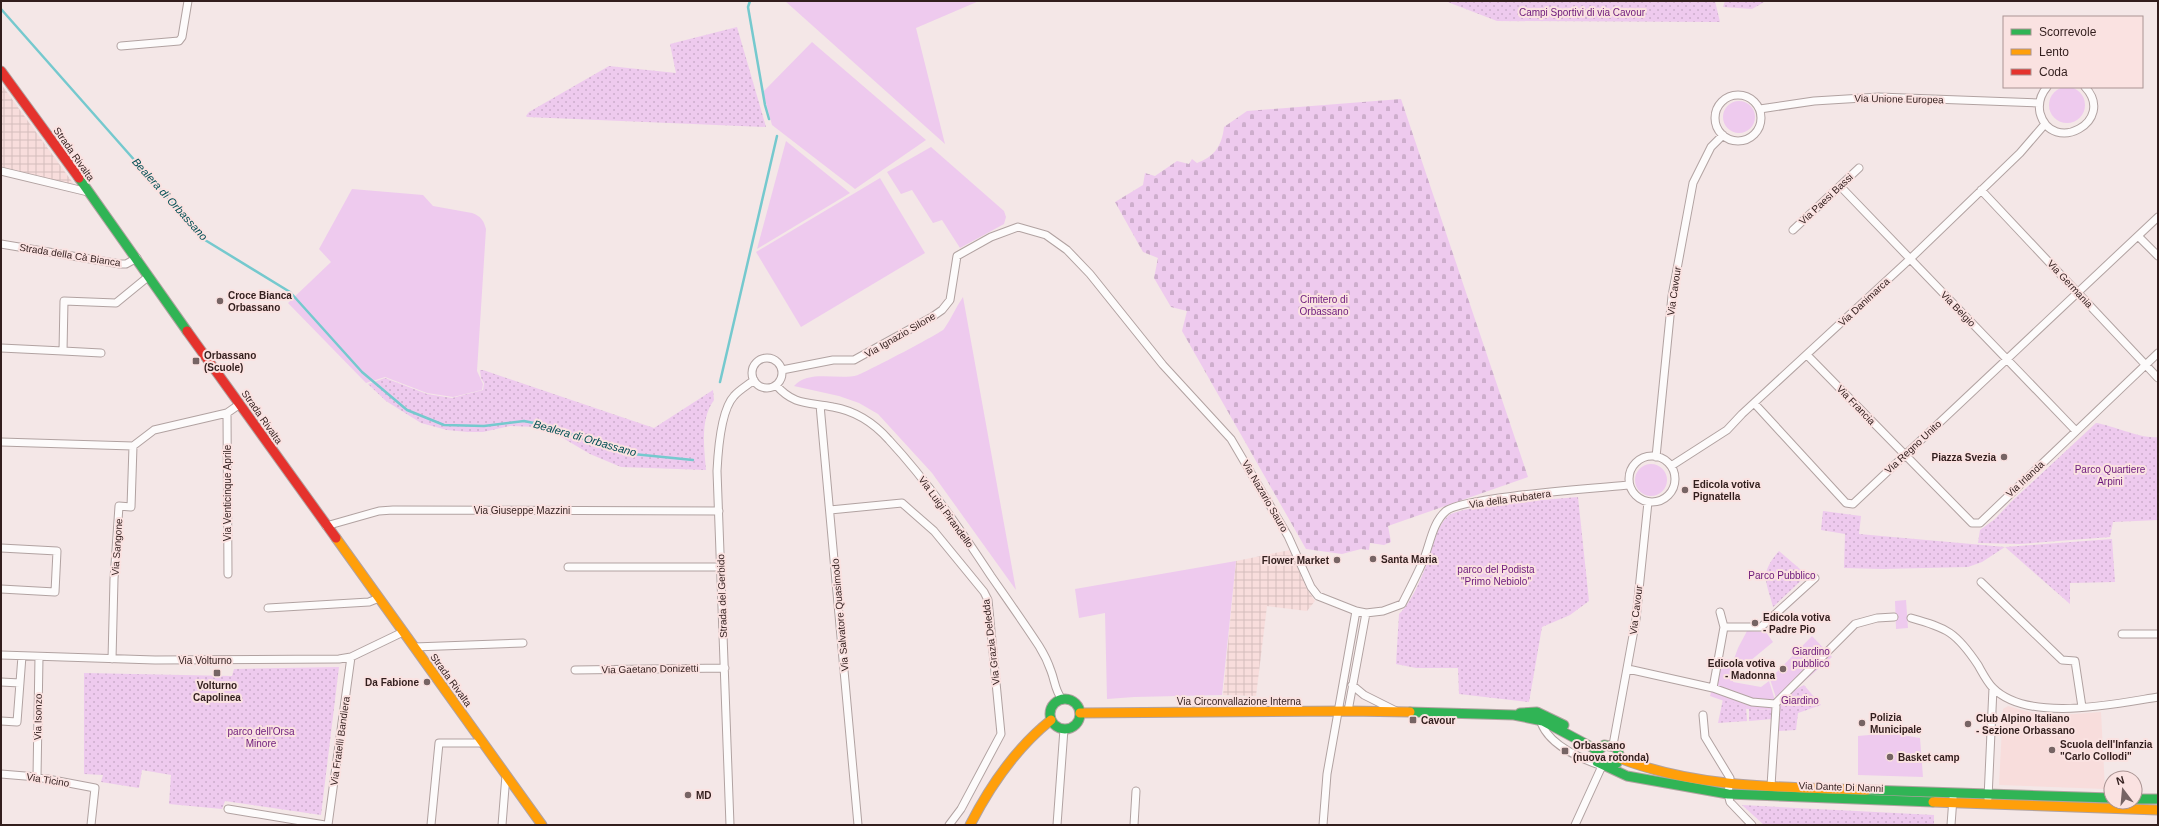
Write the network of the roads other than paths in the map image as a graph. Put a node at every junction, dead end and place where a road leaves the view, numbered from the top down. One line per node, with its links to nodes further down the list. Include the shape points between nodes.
1 (188, 1): 2 (street, via 182,37 179,41)
2 (121, 46)
3 (1, 71): 14 (street, Strada Rivalta)
4 (2046, 88): 6 (street)
5 (2086, 88): 8 (street, via 2093,104 2093,112 2086,125 2080,130 2065,133 2051,129)
6 (2039, 103): 7 (street, Via Unione Europea, via 1879,97 1808,101); 8 (street)
7 (1760, 109): 9 (street, via 1760,124 1752,137 1737,141); 9 (street, via 1756,103 1743,95 1722,101 1715,114 1715,122)
8 (2046, 124): 13 (street, Via Danimarca)
9 (1723, 135): 44 (street, Via Cavour, via 1711,147 1692,184 1672,296)
10 (1859, 168): 12 (street, Via Paesi Bassi)
11 (1, 171): 14 (street)
12 (1840, 186): 17 (street, Via Paesi Bassi); 22 (street, Via Belgio)
13 (1981, 190): 22 (street, Via Danimarca); 24 (street, Via Germania)
14 (88, 192): 21 (street, Strada Rivalta)
15 (2158, 217): 18 (street, Via Regno Unito)
16 (1018, 228): 32 (street, Via Ignazio Silone, via 991,237 957,256 950,300 932,317 854,360 833,360); 61 (street, Via Nazario Sauro, via 1046,236 1067,250 1090,274 1163,365 1231,439 1288,536 1311,587 1318,596)
17 (1793, 230)
18 (2139, 236): 20 (street); 24 (street, Via Regno Unito)
19 (1, 244): 21 (street, Strada della Cà Bianca, via 120,264)
20 (2158, 256)
21 (137, 258): 23 (street, Strada Rivalta)
22 (1910, 259): 29 (street, Via Danimarca); 30 (street, Via Belgio)
23 (149, 276): 26 (street, via 116,303 64,301); 37 (street, Strada Rivalta)
24 (2077, 292): 30 (street, Via Regno Unito); 31 (street, Via Germania)
25 (1, 348): 26 (street)
26 (63, 351): 27 (street)
27 (101, 353)
28 (2158, 353): 31 (street, Via Irlanda)
29 (1807, 355): 36 (street, Via Danimarca); 43 (street, Via Francia)
30 (2007, 360): 40 (street, Via Belgio); 43 (street, Via Regno Unito)
31 (2145, 365): 33 (street, Via Germania); 40 (street, Via Irlanda)
32 (782, 370): 34 (street, via 774,360 762,359 753,368); 35 (street, via 781,379)
33 (2158, 378)
34 (754, 380): 35 (street, via 764,388); 49 (street, Strada del Gerbido, via 734,395 726,413 717,467)
35 (776, 385): 38 (street, Via Luigi Pirandello, via 784,394 797,401)
36 (1754, 403): 43 (street, Via Regno Unito, via 1846,503 1853,504); 45 (street, Via Danimarca, via 1727,430)
37 (240, 404): 39 (street); 50 (street, Strada Rivalta)
38 (820, 405): 48 (street, Via Salvatore Quasimodo); 85 (street, Via Luigi Pirandello, via 846,410 874,424 928,485 1039,646 1051,670 1057,693)
39 (227, 413): 42 (street, via 154,430); 54 (street, Via Venticinque Aprile)
40 (2076, 431): 43 (street, Via Irlanda, via 1980,523 1972,523)
41 (1, 442): 42 (street)
42 (133, 446): 75 (street, Via Sangone, via 131,507 119,506)
43 (1905, 455)
44 (1656, 457): 45 (street, via 1662,458); 46 (street, via 1648,456 1635,463 1630,470)
45 (1671, 466): 47 (street, via 1675,481 1673,488 1663,500)
46 (1629, 485): 47 (street, via 1636,497); 61 (street, Via della Rubatera, via 1529,494 1468,503 1446,511 1434,529 1423,560 1402,604 1383,611)
47 (1648, 502): 77 (street, Via Cavour)
48 (830, 510): 127 (street, Via Salvatore Quasimodo); 128 (street, Via Grazia Deledda, via 902,503 934,531 988,600 1001,734 962,809)
49 (719, 511): 50 (street, Via Giuseppe Mazzini, via 393,510); 53 (street, Strada del Gerbido)
50 (326, 526): 58 (street, Strada Rivalta)
51 (1, 548): 57 (street, via 57,551 55,592)
52 (568, 567): 53 (street)
53 (720, 567): 76 (street, Strada del Gerbido)
54 (228, 574)
55 (1814, 578): 65 (street, via 1761,627)
56 (1982, 582): 87 (street, via 2062,660 2075,661)
57 (1, 589)
58 (379, 598): 60 (street, via 369,602); 66 (street, Strada Rivalta)
59 (1361, 604): 61 (street)
60 (268, 608)
61 (1361, 612): 81 (street); 88 (street)
62 (1720, 612): 65 (street)
63 (1894, 617): 82 (street, via 1877,618 1855,624 1775,704 1752,702)
64 (1910, 618): 83 (street, via 1940,626 1964,643)
65 (1724, 627): 82 (street)
66 (403, 632): 70 (street, Strada Rivalta); 73 (street, Via Volturno)
67 (2122, 634): 68 (street)
68 (2158, 634)
69 (523, 643): 70 (street)
70 (414, 646): 98 (street, Strada Rivalta)
71 (1, 655): 72 (street, Via Volturno)
72 (22, 656): 74 (street, Via Volturno); 80 (street)
73 (351, 657): 75 (street, Via Volturno, via 271,660); 122 (street, Via Fratelli Bandiera)
74 (39, 658): 75 (street, Via Volturno); 104 (street, Via Isonzo)
75 (112, 659)
76 (725, 668): 78 (street, Via Gaetano Donizetti); 126 (street, Strada del Gerbido)
77 (1628, 669): 82 (street); 99 (street, Via Cavour)
78 (575, 670)
79 (1, 682): 80 (street)
80 (20, 683): 96 (street, via 17,722)
81 (1352, 685): 89 (street); 90 (street, Via Circonvallazione Interna, via 1364,695)
82 (1713, 688)
83 (1993, 688): 87 (street, via 2012,700 2029,705); 111 (street)
84 (2158, 697): 87 (street)
85 (1062, 699): 91 (street, via 1074,701 1079,706); 94 (street, via 1053,704)
86 (1776, 707): 106 (street)
87 (2082, 707)
88 (1338, 711): 89 (street, Via Circonvallazione Interna); 91 (street, Via Circonvallazione Interna); 132 (street, via 1327,774)
89 (1348, 711): 90 (street, Via Circonvallazione Interna)
90 (1398, 712): 92 (street, Via Circonvallazione Interna)
91 (1080, 713): 97 (street, via 1077,723)
92 (1514, 715): 95 (street, Via Circonvallazione Interna); 99 (street, via 1526,710 1541,711)
93 (1703, 715): 105 (street, via 1705,737 1728,774)
94 (1051, 720): 97 (street, via 1057,727); 129 (street, via 1034,733 1006,767)
95 (1540, 720): 99 (street, Via Circonvallazione Interna); 101 (street, Via Dante Di Nanni, via 1546,734 1581,759)
96 (1, 721)
97 (1064, 729): 130 (street)
98 (483, 743): 103 (street, Strada Rivalta); 123 (street, via 439,743)
99 (1605, 747): 100 (street, via 1618,750); 101 (street, via 1596,759)
100 (1619, 758): 101 (street, via 1617,763); 105 (street, Via Dante Di Nanni, via 1638,767 1659,772)
101 (1606, 766): 108 (street, Via Dante Di Nanni, via 1627,776); 133 (street)
102 (1, 774): 104 (street, Via Ticino)
103 (506, 775): 124 (street); 125 (street, Strada Rivalta)
104 (37, 777): 119 (street, Via Ticino, via 95,788)
105 (1729, 783): 106 (street, Via Dante Di Nanni); 108 (street)
106 (1771, 786): 109 (street, Via Dante Di Nanni)
107 (1136, 791): 131 (street)
108 (1728, 794): 114 (street, Via Dante Di Nanni); 118 (street, via 1734,808)
109 (1953, 794): 111 (street, Via Dante Di Nanni); 114 (street)
110 (2103, 798): 111 (street, Via Dante Di Nanni)
111 (1988, 799): 114 (street, Via Dante Di Nanni); 116 (street, Via Dante Di Nanni)
112 (2143, 799): 113 (street)
113 (2158, 799)
114 (1953, 803): 134 (street)
115 (228, 810): 117 (street)
116 (2158, 810)
117 (275, 817): 120 (street); 121 (street)
118 (1751, 824)
119 (91, 825)
120 (274, 825)
121 (325, 825)
122 (328, 825)
123 (432, 825)
124 (502, 825)
125 (542, 825)
126 (730, 825)
127 (858, 825)
128 (949, 825)
129 (970, 825)
130 (1056, 825)
131 (1134, 825)
132 (1322, 825)
133 (1575, 825)
134 (1952, 825)

